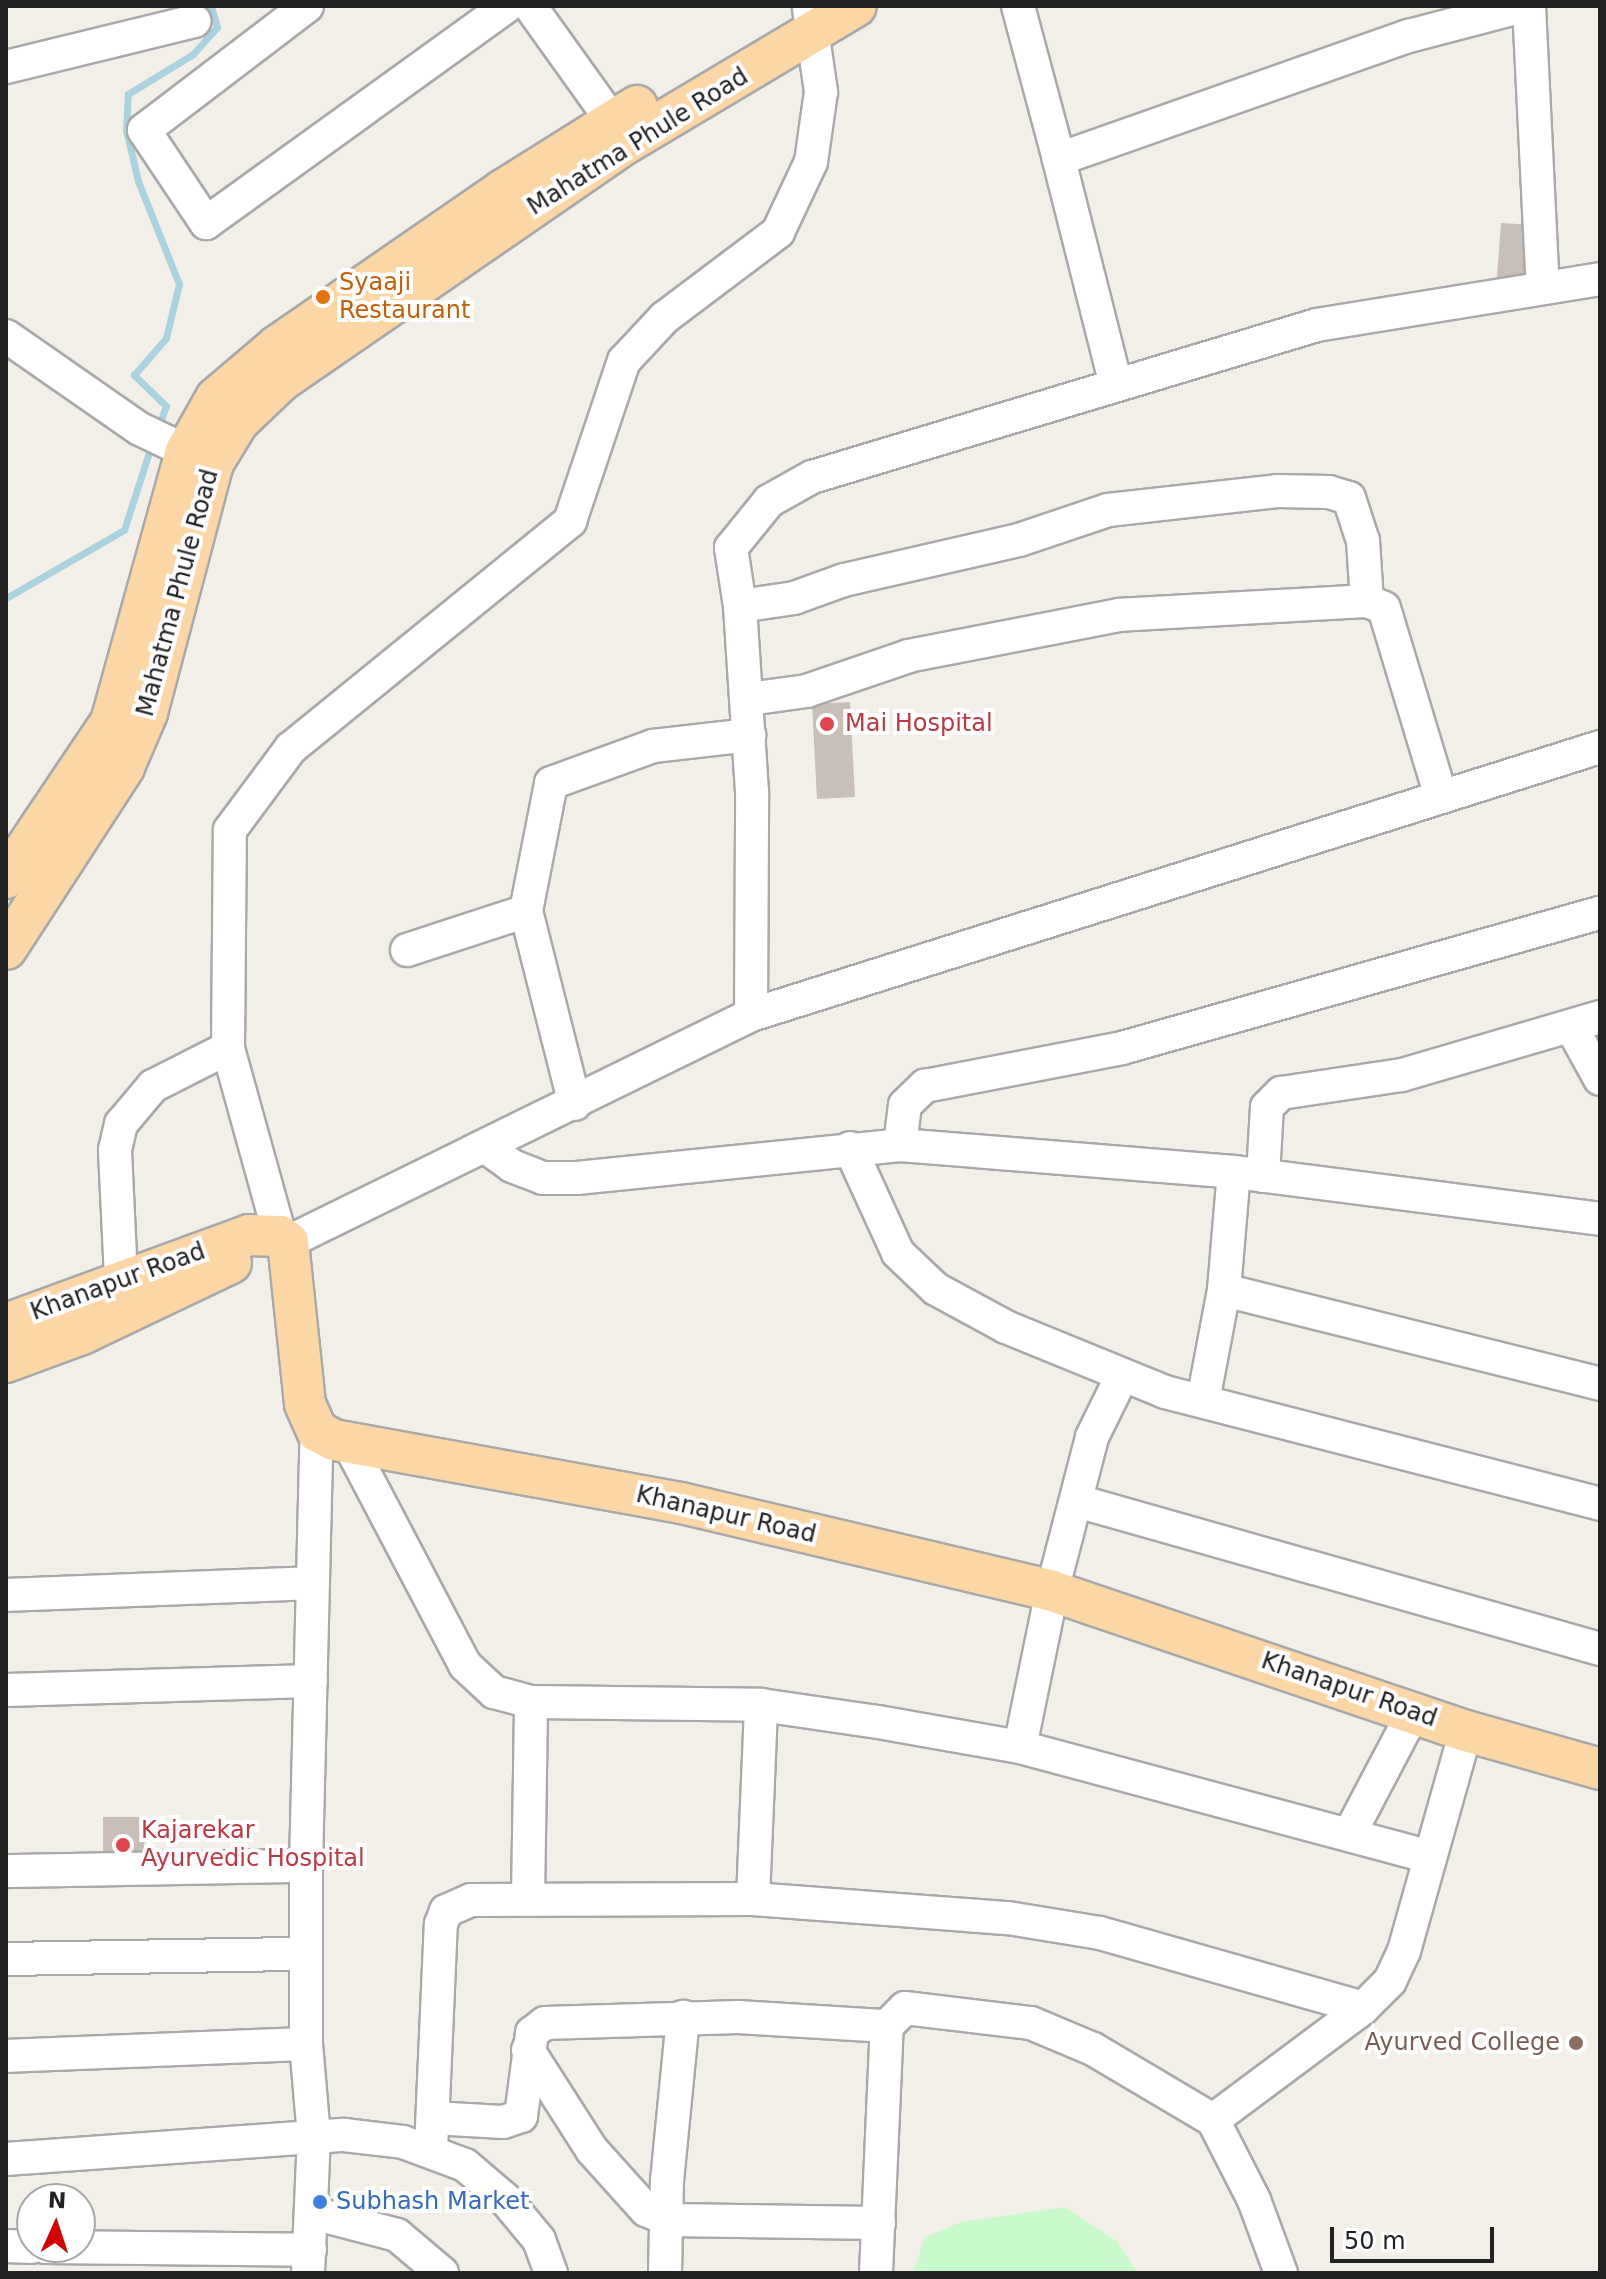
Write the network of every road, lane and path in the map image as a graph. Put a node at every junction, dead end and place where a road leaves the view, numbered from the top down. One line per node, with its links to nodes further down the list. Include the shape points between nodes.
1 (307, 6): 2 (street, via 144,130 206,223)
2 (507, 6)
3 (530, 6): 10 (street)
4 (856, 6): 7 (main road, Mahatma Phule Road)
5 (1018, 6): 11 (street)
6 (1526, 6): 11 (street, via 1409,36); 13 (street)
7 (812, 16): 10 (main road, Mahatma Phule Road); 30 (street, via 821,92 811,162 778,232 664,318 624,361 570,521 291,748 230,830)
8 (194, 21): 9 (street)
9 (6, 67)
10 (620, 131): 16 (main road, Mahatma Phule Road, via 246,369 216,398); 26 (main road, Mahatma Phule Road, via 281,381 238,422 213,463 147,713 124,767)
11 (1059, 159): 15 (street)
12 (1600, 279): 13 (street)
13 (1543, 288): 15 (street, via 1317,325)
14 (6, 336): 16 (street, via 140,429)
15 (1116, 385): 18 (street, via 812,477 769,501 731,548)
16 (186, 451): 23 (main road, Mahatma Phule Road, via 111,722)
17 (1367, 601): 18 (street, via 1363,541 1349,498 1329,492 1277,491 1108,510 1019,540 844,580 794,598); 19 (street, via 1119,615 909,656 807,691); 22 (street, via 1384,608)
18 (740, 606): 19 (street, via 741,668)
19 (748, 699): 20 (street)
20 (749, 735): 24 (street, via 653,746 551,783); 28 (street)
21 (1600, 747): 22 (street)
22 (1440, 794): 28 (street)
23 (6, 878)
24 (526, 911): 27 (street); 32 (street)
25 (1600, 913): 33 (street, via 1122,1048 925,1086 905,1105)
26 (6, 949)
27 (407, 950)
28 (751, 1015): 32 (street)
29 (1586, 1022): 31 (street); 36 (street, via 1402,1075 1281,1093 1267,1107)
30 (228, 1048): 38 (street); 39 (street, via 153,1086 121,1124 115,1150)
31 (1600, 1079)
32 (575, 1104): 34 (street)
33 (900, 1145): 35 (street); 36 (street)
34 (486, 1147): 35 (street, via 512,1166 543,1178); 38 (street)
35 (850, 1148): 43 (street, via 891,1242 936,1289 1016,1332)
36 (1249, 1174): 37 (street); 40 (street)
37 (1600, 1219)
38 (277, 1238): 39 (main road, Khanapur Road, via 249,1235); 42 (main road, via 82,1334); 46 (main road, via 305,1404)
39 (121, 1278): 41 (main road, Khanapur Road)
40 (1224, 1290): 44 (street); 45 (street)
41 (6, 1324)
42 (6, 1362)
43 (1121, 1378): 45 (street); 47 (street, via 1092,1437)
44 (1600, 1384)
45 (1203, 1401): 48 (street)
46 (333, 1437): 49 (street); 50 (main road, Khanapur Road, via 681,1503); 55 (street, via 465,1665 494,1692)
47 (1077, 1501): 50 (street); 52 (street)
48 (1600, 1504)
49 (313, 1583): 51 (street); 53 (street)
50 (1052, 1591): 57 (main road, Khanapur Road); 59 (street)
51 (6, 1595)
52 (1600, 1649)
53 (311, 1681): 54 (street); 63 (street)
54 (6, 1690)
55 (531, 1702): 56 (street); 65 (street)
56 (761, 1705): 59 (street); 66 (street)
57 (1414, 1711): 58 (main road, Khanapur Road); 61 (street)
58 (1466, 1731): 60 (main road, Khanapur Road); 62 (street)
59 (1020, 1747): 61 (street)
60 (1600, 1769)
61 (1350, 1833): 62 (street)
62 (1428, 1856): 69 (street, via 1404,1951 1390,1981)
63 (306, 1866): 64 (street); 67 (street)
64 (6, 1871)
65 (528, 1899): 66 (street); 76 (street, via 471,1900 446,1911)
66 (753, 1899): 69 (street, via 1056,1924 1207,1961)
67 (306, 1954): 68 (street); 72 (street)
68 (6, 1959)
69 (1363, 2008): 75 (street)
70 (683, 2017): 71 (street); 73 (street, via 545,2023 532,2033); 80 (street, via 673,2090)
71 (887, 2026): 75 (street, via 905,2008 920,2007 1031,2023 1093,2049); 81 (street)
72 (306, 2044): 74 (street); 77 (street)
73 (528, 2050): 76 (street, via 521,2116); 80 (street, via 592,2150 646,2210)
74 (6, 2056)
75 (1213, 2120): 88 (street, via 1274,2244)
76 (432, 2134): 77 (street); 85 (street, via 505,2199 539,2240)
77 (314, 2137): 78 (street); 79 (street)
78 (6, 2159)
79 (313, 2213): 83 (street); 84 (street, via 397,2235)
80 (669, 2220): 81 (street); 86 (street)
81 (879, 2223): 87 (street)
82 (96, 2250): 83 (street)
83 (309, 2261)
84 (442, 2273)
85 (551, 2273)
86 (665, 2273)
87 (876, 2273)
88 (1281, 2273)

